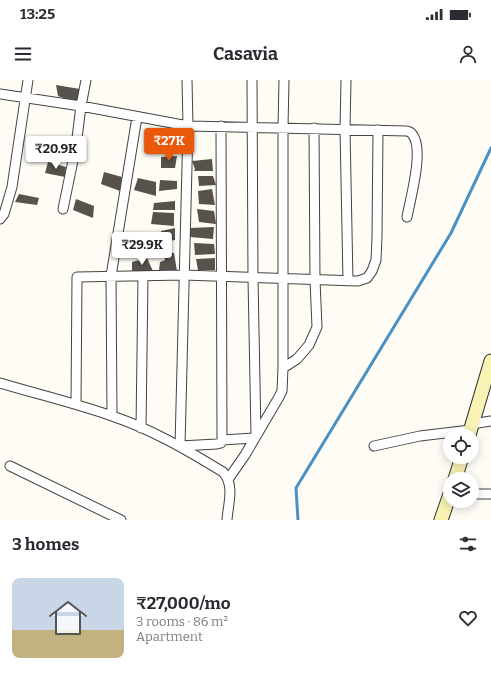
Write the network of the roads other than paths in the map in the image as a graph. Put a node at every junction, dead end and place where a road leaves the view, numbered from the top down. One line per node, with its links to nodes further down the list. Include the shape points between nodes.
1 (28, 80): 8 (street)
2 (86, 80): 9 (street)
3 (187, 80): 11 (street)
4 (252, 80): 13 (street)
5 (284, 80): 14 (street)
6 (346, 80): 16 (street)
7 (0, 94): 8 (street)
8 (25, 98): 9 (street); 20 (street, via 12,187)
9 (81, 106): 10 (street); 18 (street)
10 (137, 117): 11 (street); 21 (street)
11 (188, 126): 12 (street); 23 (street)
12 (221, 126): 13 (street); 24 (street)
13 (252, 127): 14 (street); 25 (street)
14 (283, 128): 15 (street); 26 (street)
15 (314, 128): 16 (street); 27 (street)
16 (345, 129): 17 (street); 28 (street)
17 (378, 130): 19 (street, via 407,131 415,139 417,167); 28 (street, via 376,260 367,278)
18 (63, 209)
19 (407, 217)
20 (0, 220)
21 (112, 276): 22 (street); 32 (street, via 77,277); 33 (street)
22 (143, 276): 23 (street); 35 (street)
23 (184, 276): 24 (street); 41 (street)
24 (221, 277): 25 (street); 40 (street)
25 (253, 278): 26 (street); 39 (street)
26 (282, 279): 27 (street); 30 (street)
27 (315, 280): 28 (street); 30 (street, via 317,327 309,345 297,359)
28 (348, 281)
29 (491, 361): 36 (street)
30 (283, 368): 39 (street, via 282,391)
31 (1, 385): 32 (street)
32 (76, 404): 33 (street)
33 (112, 416): 35 (street)
34 (491, 421): 37 (street)
35 (142, 428): 41 (street)
36 (472, 428)
37 (475, 428)
38 (443, 433): 42 (street)
39 (255, 437): 40 (street); 44 (street)
40 (222, 440): 41 (street, via 217,444)
41 (180, 446): 44 (street, via 224,472)
42 (374, 446)
43 (10, 466): 48 (street)
44 (229, 478): 49 (street)
45 (479, 494): 46 (street)
46 (491, 494)
47 (445, 508): 50 (street)
48 (122, 520)
49 (227, 520)
50 (441, 520)

